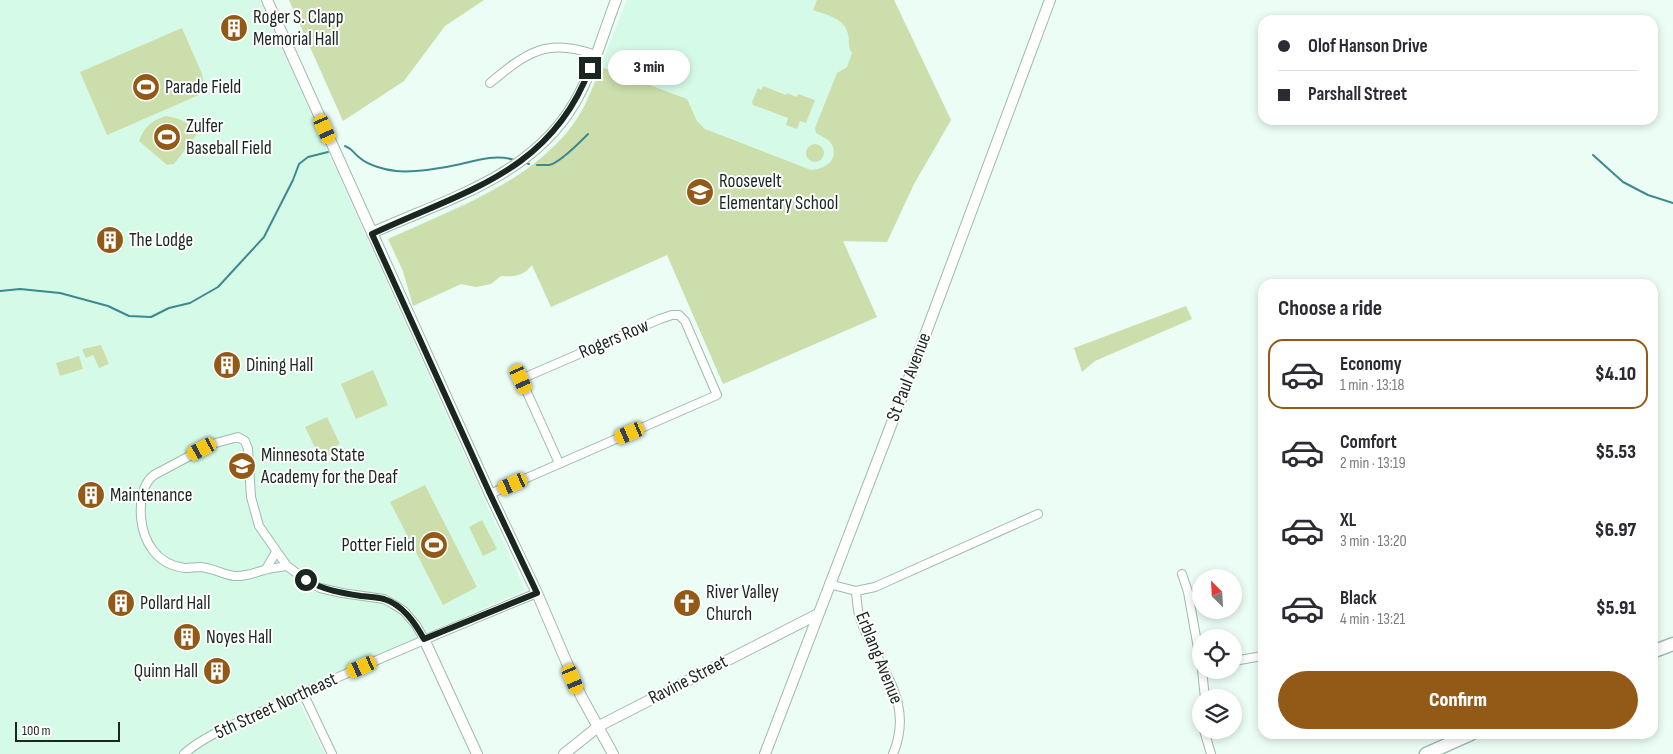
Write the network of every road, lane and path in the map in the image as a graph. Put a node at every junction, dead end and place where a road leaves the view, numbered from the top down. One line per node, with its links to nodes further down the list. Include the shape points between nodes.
1 (266, 0): 6 (street)
2 (616, 0): 4 (street)
3 (1050, 0): 14 (street, St Paul Avenue)
4 (595, 55): 5 (street, via 570,48 543,49 516,62); 6 (street, via 571,108 530,154 492,180)
5 (490, 84)
6 (372, 234): 8 (street)
7 (560, 464): 7 (street, Rogers Row, via 521,379 660,319 679,316 685,321 717,395); 8 (street)
8 (490, 494): 16 (street)
9 (1038, 514): 15 (street, via 875,587)
10 (276, 552): 11 (street); 12 (street); 12 (street, via 259,526 251,497 248,449 245,441 238,437 207,446 147,482 140,506 141,519 152,552 160,558 176,566 200,567 235,576)
11 (287, 566): 12 (street); 19 (street, via 320,588 384,599 404,611)
12 (266, 570)
13 (1182, 574): 18 (street)
14 (829, 584): 15 (street); 17 (street, St Paul Avenue)
15 (856, 591): 34 (street, Erblang Avenue, via 859,617 900,707 900,736)
16 (537, 593): 19 (street, 5th Street Northeast); 25 (street, via 581,696)
17 (818, 614): 25 (street, Ravine Street); 33 (street, St Paul Avenue)
18 (1195, 629)
19 (424, 639): 24 (street, 5th Street Northeast); 30 (street)
20 (1673, 644): 21 (main road)
21 (1658, 650)
22 (1258, 657): 23 (street)
23 (1242, 660)
24 (303, 693): 28 (street, 5th Street Northeast, via 209,737); 29 (street)
25 (599, 726): 31 (street, Ravine Street); 32 (street)
26 (1207, 739): 35 (street)
27 (1460, 739): 36 (main road)
28 (184, 754)
29 (332, 754)
30 (478, 754)
31 (564, 754)
32 (613, 754)
33 (766, 754)
34 (893, 754)
35 (1211, 754)
36 (1426, 754)

